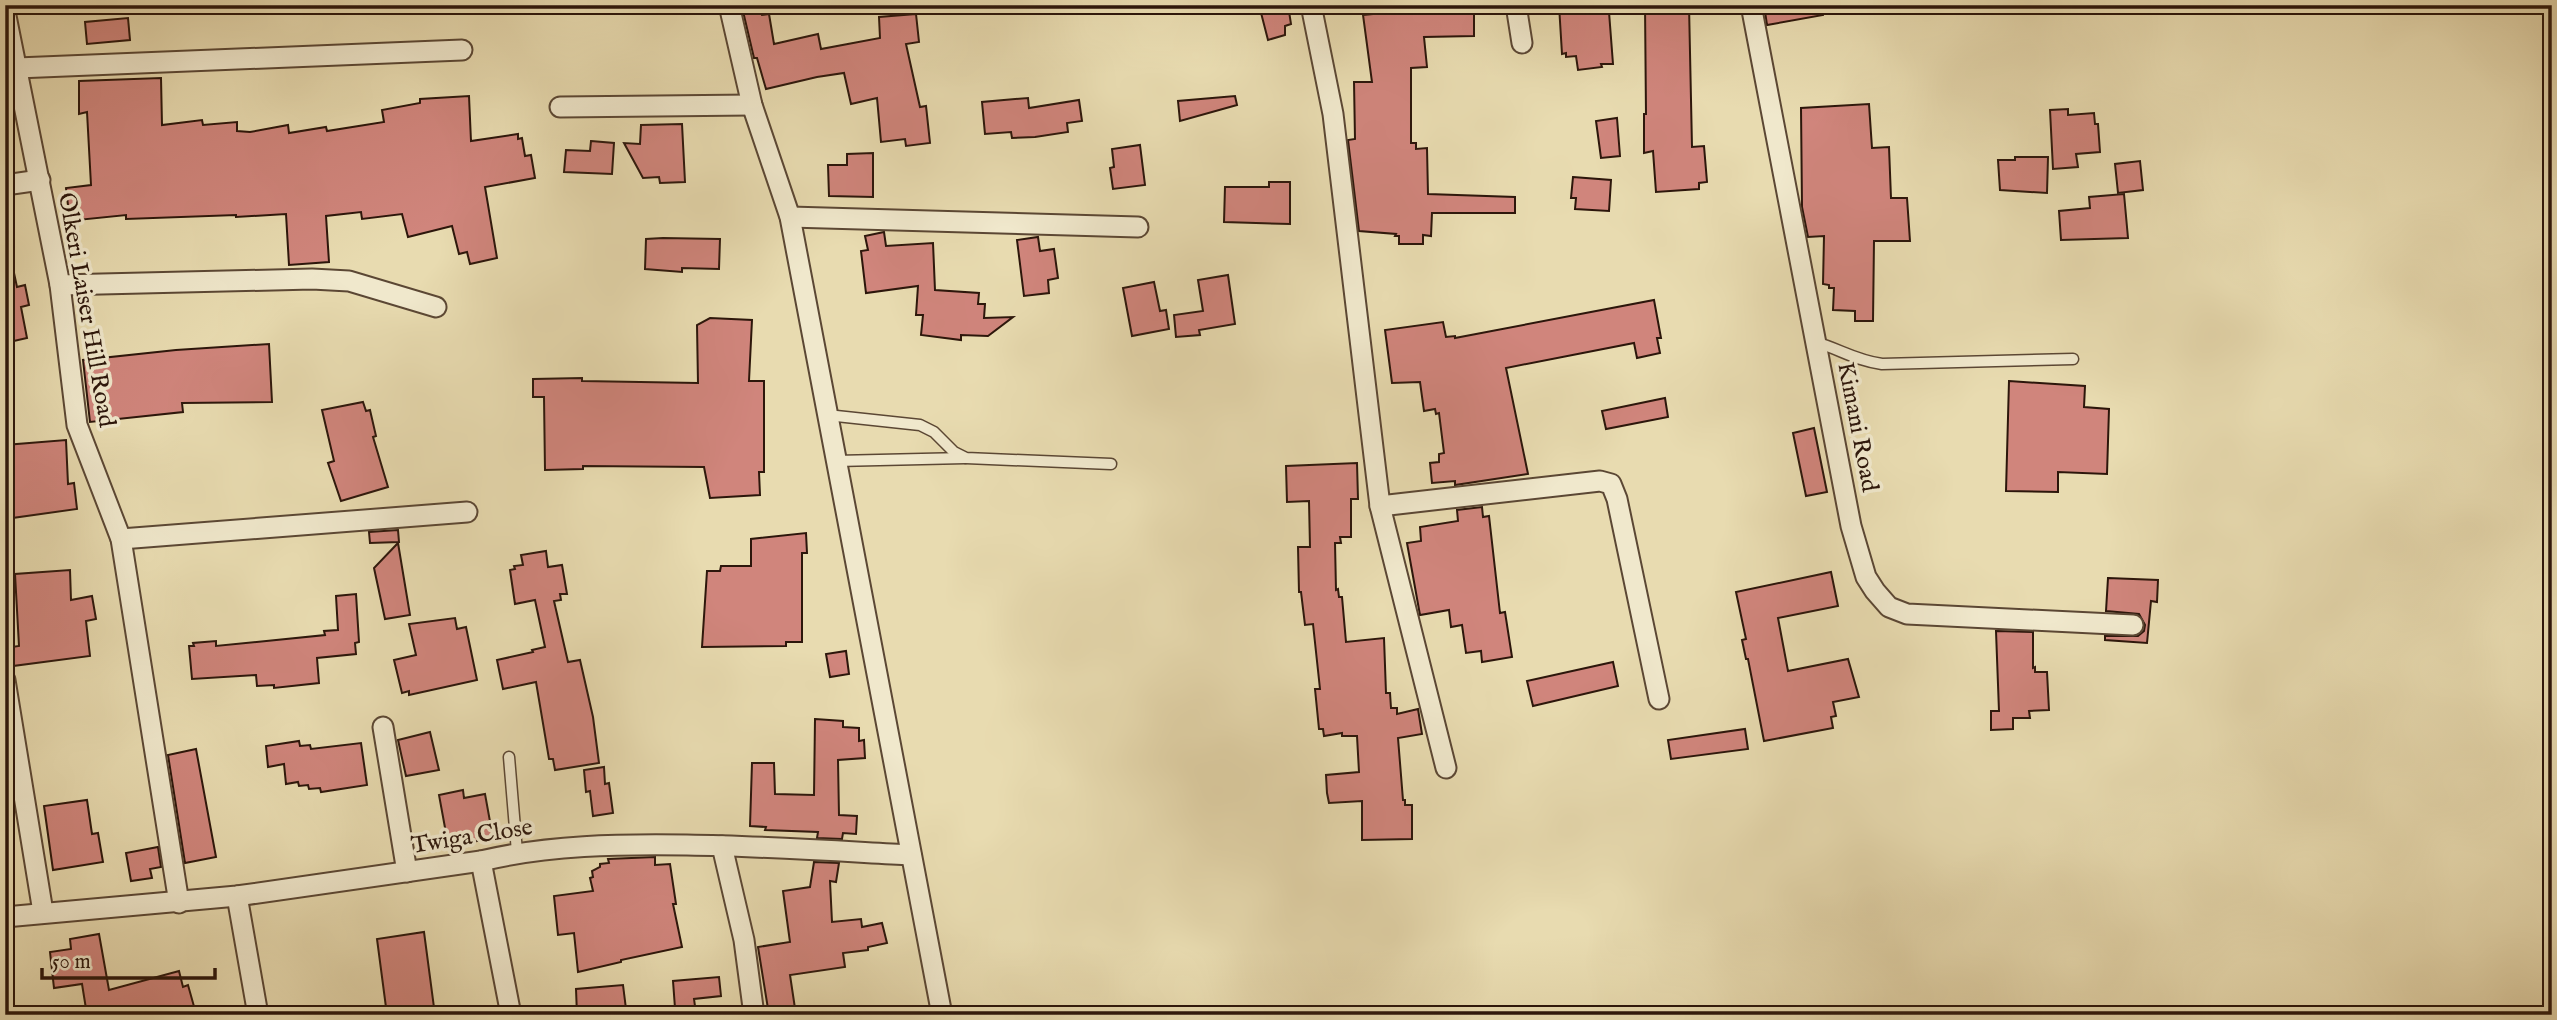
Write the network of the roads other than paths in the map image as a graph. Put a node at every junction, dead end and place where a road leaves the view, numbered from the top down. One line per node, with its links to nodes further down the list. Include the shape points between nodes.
1 (729, 5): 9 (street)
2 (1311, 5): 23 (street, via 1333,114)
3 (1516, 5): 6 (street)
4 (1751, 5): 17 (street, Kimani Road)
5 (5, 11): 8 (street, Olkeri Laiser Hill Road)
6 (1521, 43)
7 (462, 50): 8 (street)
8 (17, 68): 11 (street, Olkeri Laiser Hill Road)
9 (752, 105): 10 (street); 13 (street)
10 (560, 107)
11 (40, 180): 12 (street); 15 (street, Olkeri Laiser Hill Road)
12 (5, 185)
13 (790, 217): 14 (street); 19 (street)
14 (1138, 227)
15 (61, 285): 16 (street, via 349,281); 25 (street, Olkeri Laiser Hill Road, via 77,425)
16 (436, 307)
17 (1814, 342): 18 (lane, via 1861,361 1882,364); 26 (street, Kimani Road, via 1856,546 1866,577 1889,607 1907,614)
18 (2073, 359)
19 (827, 415): 20 (lane, via 920,425); 21 (street)
20 (966, 458): 21 (lane); 22 (lane)
21 (836, 461): 34 (street)
22 (1111, 464)
23 (1380, 506): 28 (street, via 1600,481 1611,484); 31 (street)
24 (467, 512): 25 (street)
25 (121, 539): 38 (street, Olkeri Laiser Hill Road)
26 (2133, 625)
27 (5, 680): 39 (street)
28 (1659, 699)
29 (383, 727): 36 (street)
30 (509, 757): 33 (lane)
31 (1446, 768)
32 (722, 846): 33 (street, Twiga Close, via 621,844); 34 (street, Twiga Close); 43 (street, via 744,940)
33 (517, 852): 35 (street, Twiga Close)
34 (911, 855): 44 (street)
35 (481, 861): 36 (street, Twiga Close); 42 (street)
36 (407, 872): 37 (street, Twiga Close)
37 (237, 896): 38 (street, Twiga Close); 41 (street)
38 (179, 902): 39 (street, Twiga Close)
39 (43, 912): 40 (street, Twiga Close)
40 (5, 917)
41 (258, 1015)
42 (511, 1015)
43 (754, 1015)
44 (942, 1015)

